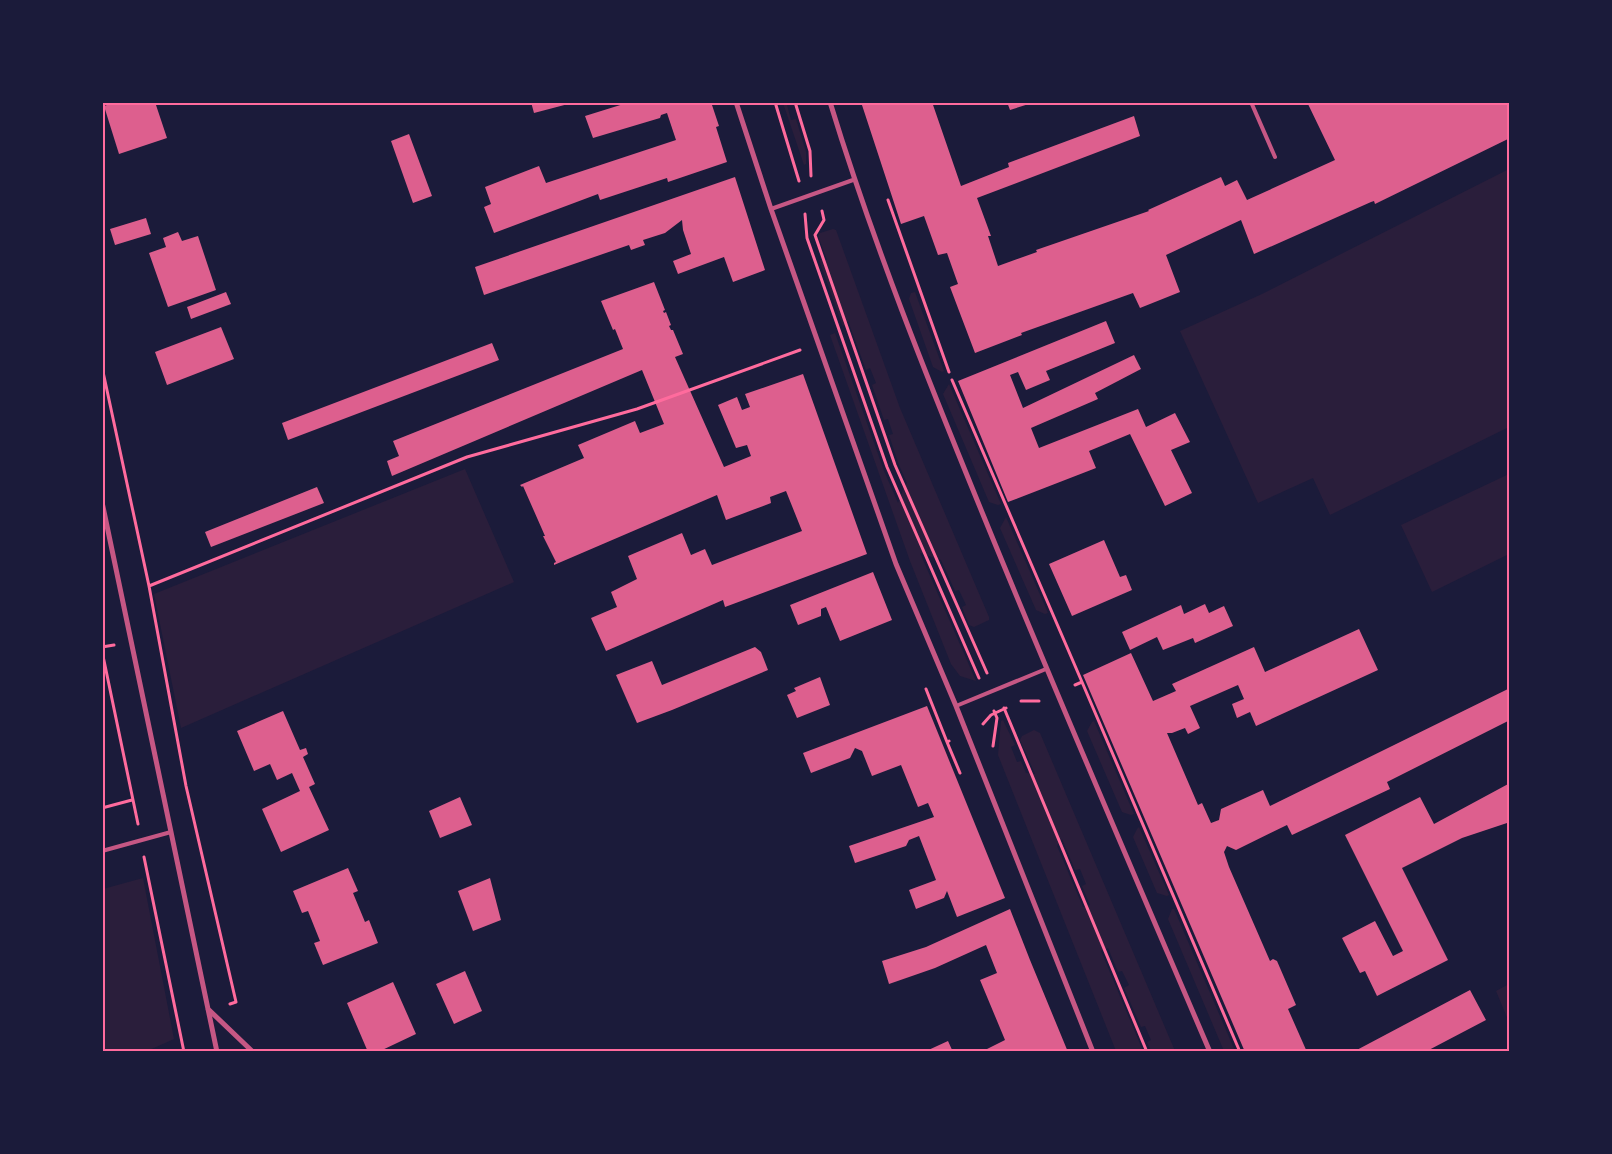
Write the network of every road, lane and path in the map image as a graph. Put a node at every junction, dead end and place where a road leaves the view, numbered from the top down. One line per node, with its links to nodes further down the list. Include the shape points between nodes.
1 (736, 102): 11 (street)
2 (775, 102): 9 (path)
3 (795, 102): 8 (path, via 810,151)
4 (830, 102): 7 (street)
5 (1251, 102): 6 (lane)
6 (1275, 157)
7 (853, 180): 8 (lane); 18 (street, via 933,393)
8 (816, 193): 9 (lane); 21 (path, via 824,220 815,235 895,465)
9 (804, 197): 11 (lane); 22 (path, via 807,238 887,467)
10 (888, 200): 19 (path, via 950,376)
11 (771, 209): 25 (street, via 896,564)
12 (797, 341): 13 (path)
13 (800, 350): 14 (path); 17 (path, via 637,409 467,457)
14 (803, 359)
15 (102, 368): 17 (path)
16 (102, 502): 33 (street)
17 (149, 586): 35 (path, via 186,786 236,1002)
18 (1046, 669): 21 (lane); 23 (street)
19 (1082, 682): 23 (path); 41 (path)
20 (925, 687): 29 (path, via 947,742)
21 (995, 690): 22 (lane); 27 (path)
22 (986, 694): 25 (lane); 28 (path)
23 (1057, 694): 24 (path, via 1038,702 1023,700); 40 (street)
24 (1017, 703)
25 (956, 706): 29 (street)
26 (1010, 706): 27 (path)
27 (1004, 709): 28 (path); 39 (path)
28 (994, 713): 29 (path, via 978,730); 30 (path, via 997,718)
29 (967, 734): 38 (street)
30 (992, 754)
31 (132, 800): 32 (path)
32 (102, 808)
33 (171, 832): 34 (lane); 35 (street)
34 (102, 851)
35 (208, 1009): 36 (street); 37 (street)
36 (217, 1052)
37 (252, 1052)
38 (1093, 1052)
39 (1147, 1052)
40 (1210, 1052)
41 (1240, 1052)

